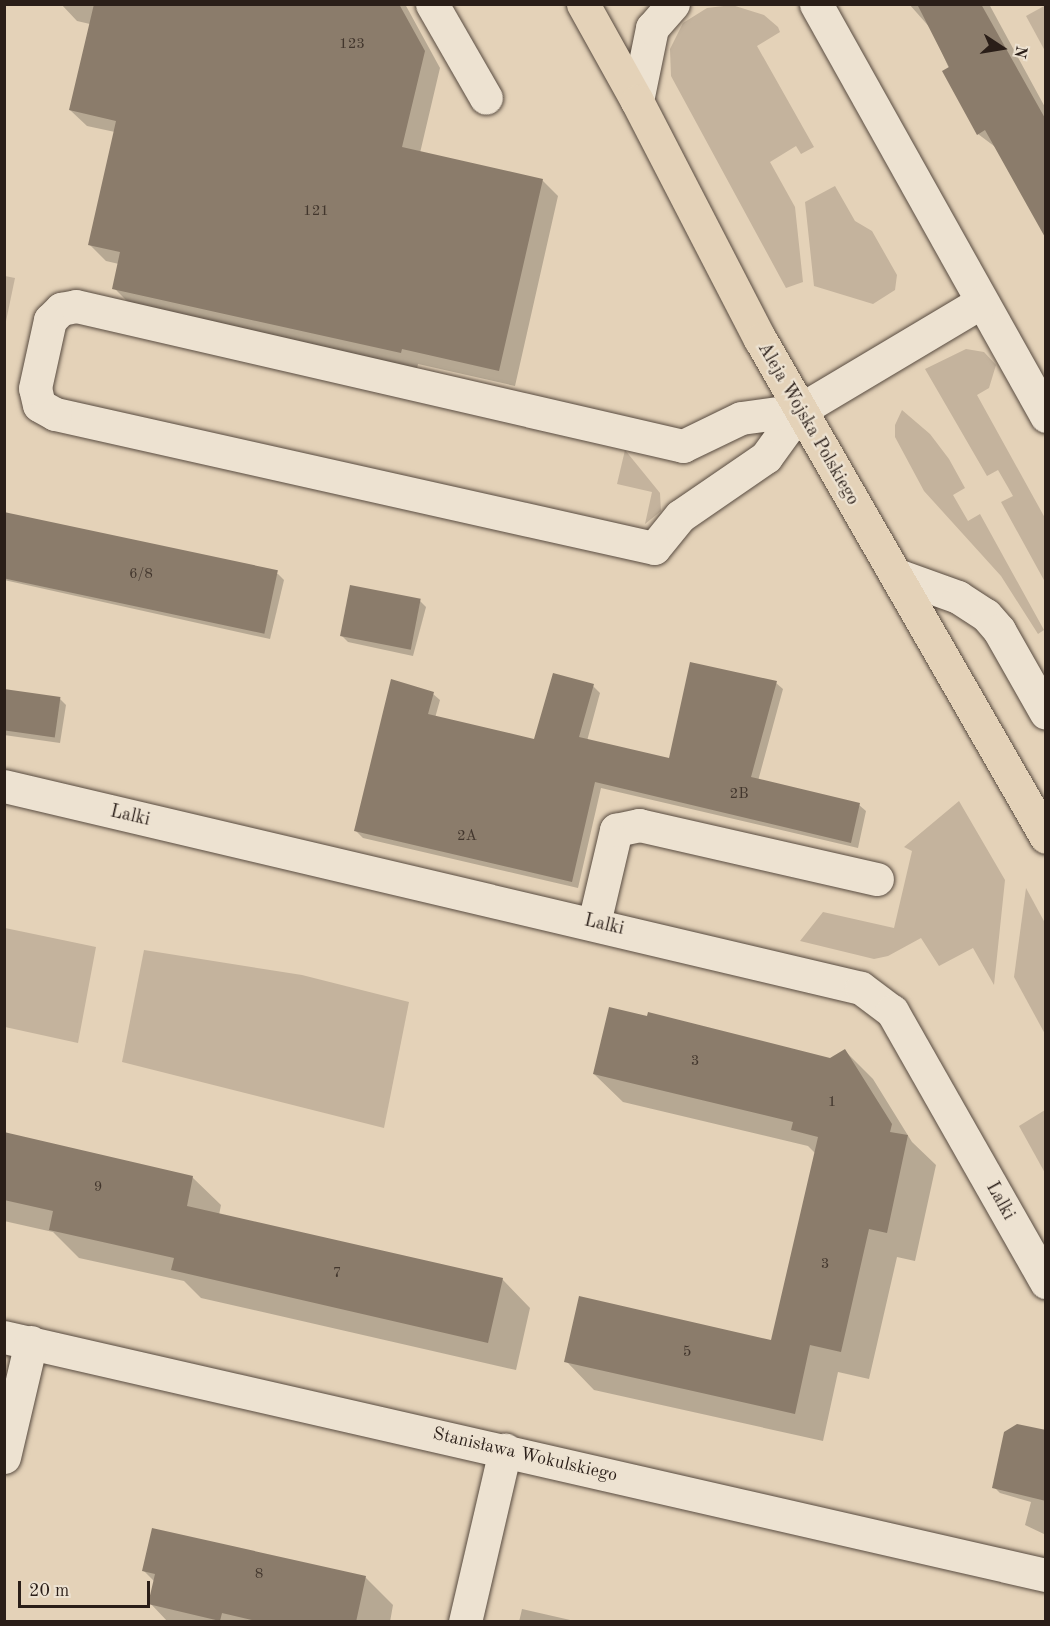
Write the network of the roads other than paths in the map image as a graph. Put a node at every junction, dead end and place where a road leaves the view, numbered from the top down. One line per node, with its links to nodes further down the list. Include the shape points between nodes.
1 (432, 4): 5 (street)
2 (583, 4): 6 (main road, Aleja Wojska Polskiego)
3 (673, 4): 6 (street, via 652,28)
4 (816, 4): 7 (street)
5 (486, 98)
6 (638, 101): 8 (main road, Aleja Wojska Polskiego)
7 (981, 302): 8 (street); 9 (street)
8 (800, 410): 8 (street, via 741,418 692,444 676,447 493,399 71,306 50,320 35,388 39,405 55,414 654,548 680,516 766,457); 10 (main road, Aleja Wojska Polskiego)
9 (1046, 416)
10 (897, 575): 11 (street, via 958,597 986,615 999,630); 13 (main road, Aleja Wojska Polskiego)
11 (1046, 714)
12 (4, 786): 15 (street, Lalki)
13 (1046, 837)
14 (877, 879): 15 (street, via 639,825 616,830)
15 (594, 922): 16 (street, Lalki, via 861,988 880,998 892,1011)
16 (1046, 1282)
17 (18, 1340): 18 (street, Stanisława Wokulskiego); 19 (street)
18 (505, 1450): 20 (street, Stanisława Wokulskiego); 21 (street)
19 (4, 1457)
20 (1046, 1575)
21 (465, 1622)

